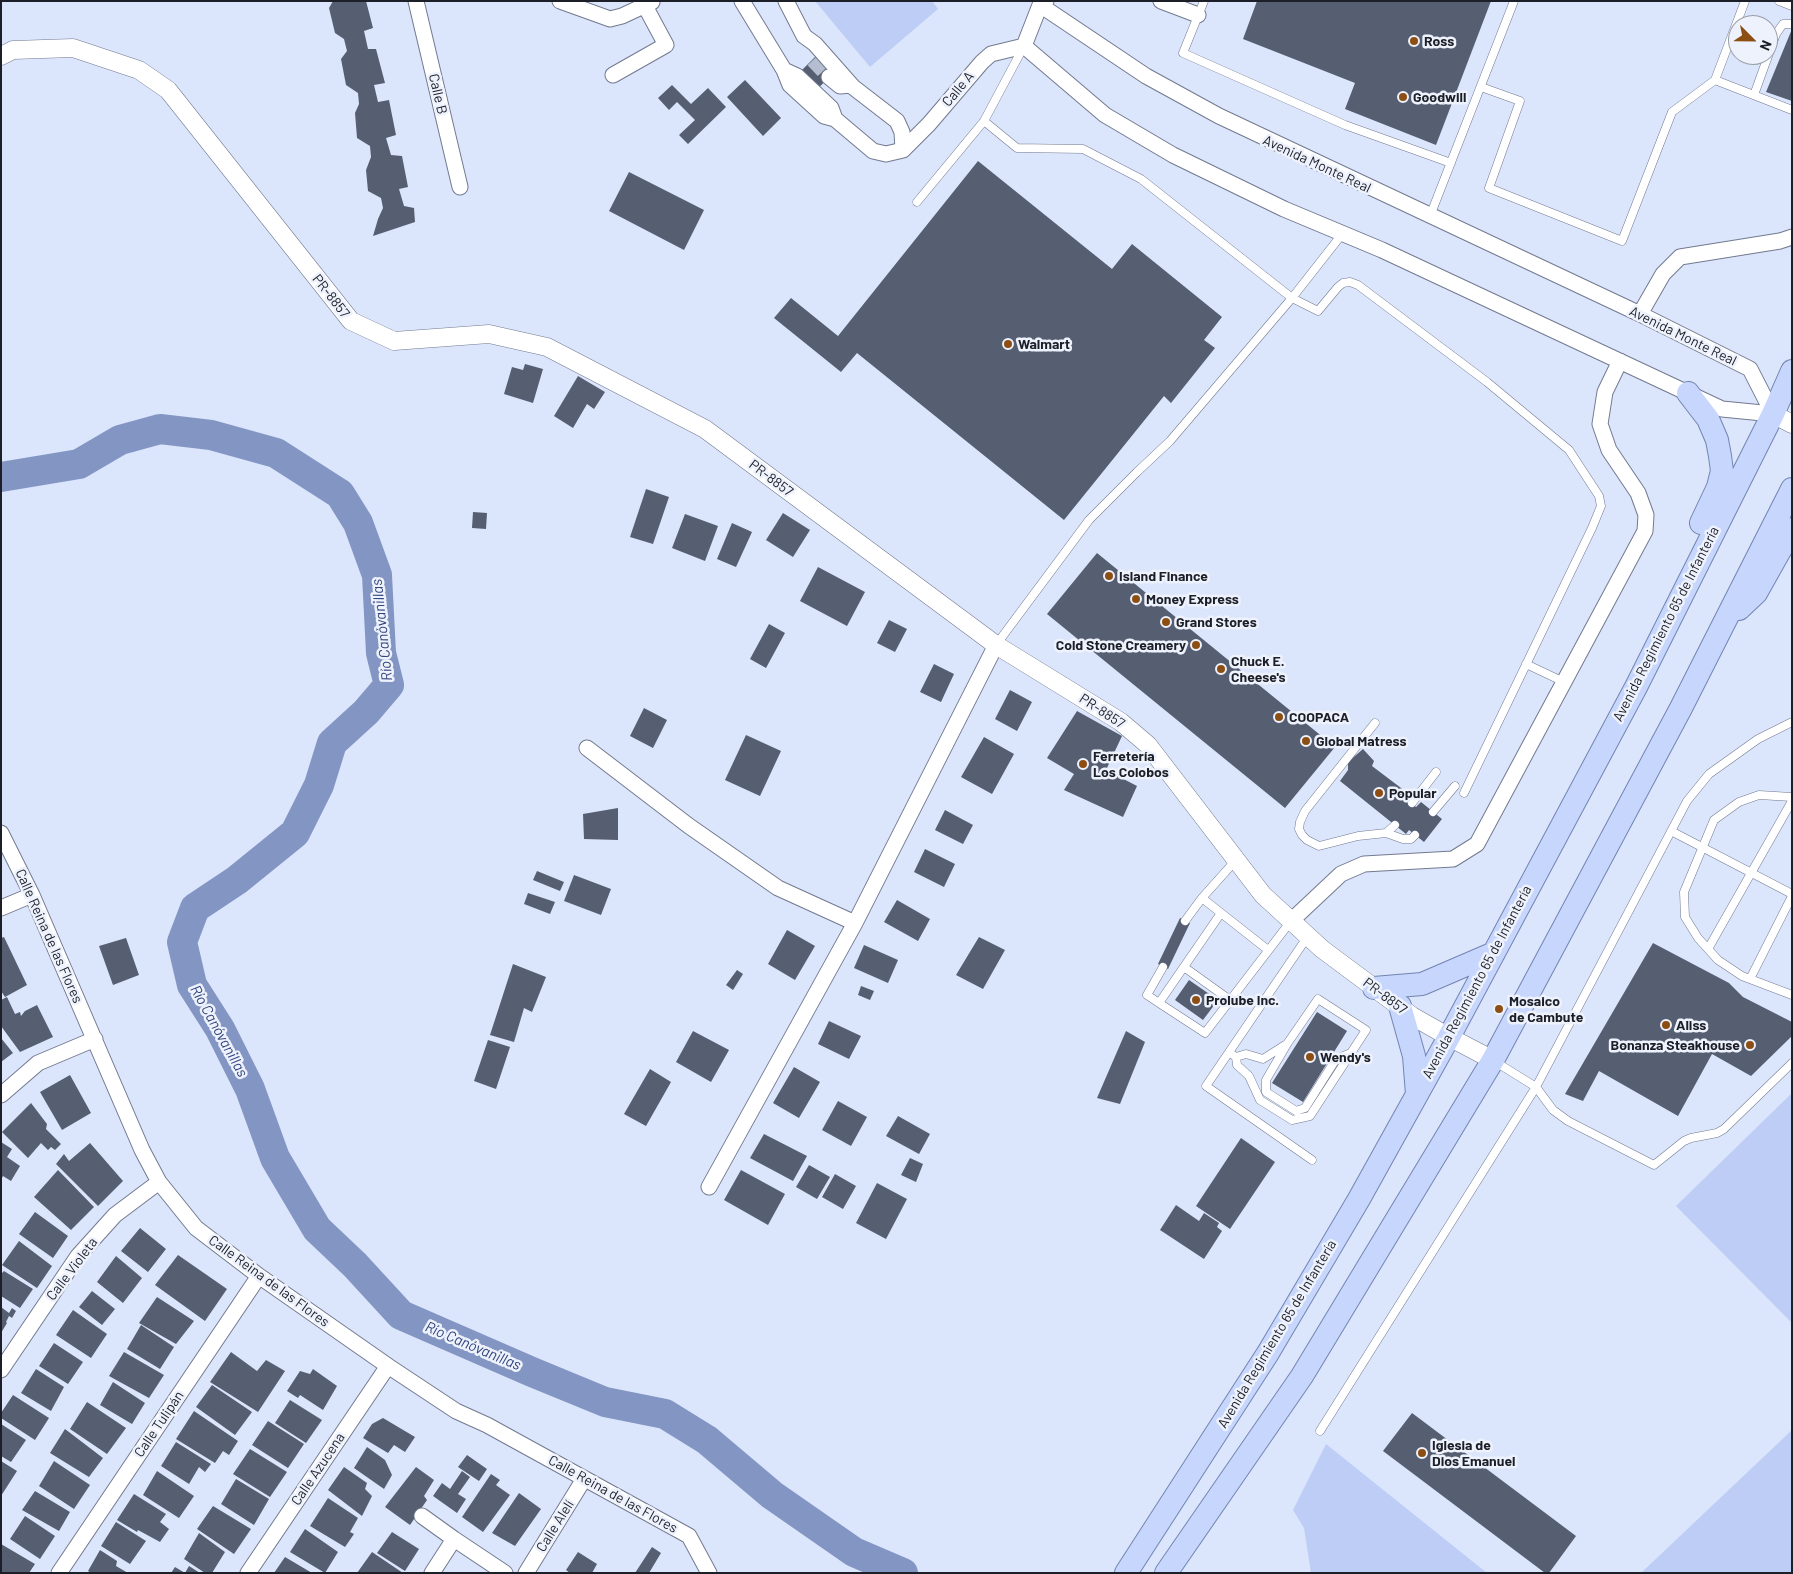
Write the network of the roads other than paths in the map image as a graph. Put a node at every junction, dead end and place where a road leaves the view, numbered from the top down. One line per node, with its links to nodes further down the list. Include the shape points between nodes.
1 (416, 1): 28 (street, Calle B)
2 (560, 1): 9 (street, via 610,19)
3 (742, 1): 26 (street, via 790,85 824,116 836,119 872,151 886,154)
4 (786, 1): 14 (street)
5 (1161, 1): 12 (street)
6 (1514, 1): 22 (lane)
7 (1745, 1): 20 (lane)
8 (1779, 1): 11 (lane)
9 (649, 3): 18 (street, via 666,45)
10 (1043, 3): 15 (street); 30 (street, Avenida Monte Real, via 1146,76 1219,116)
11 (1792, 6)
12 (1201, 8): 27 (lane, via 1183,53 1345,125)
13 (1792, 24): 23 (lane, via 1783,24 1776,34)
14 (804, 36): 17 (street); 21 (street)
15 (1024, 46): 25 (lane); 26 (street, Calle A, via 991,54); 31 (street, via 1105,115 1173,155)
16 (1, 56): 43 (street, PR-8857, via 13,50 72,48 139,70 168,90 351,321 394,341 489,334 547,347 705,429)
17 (813, 60)
18 (613, 75)
19 (829, 77): 21 (street, via 840,86)
20 (1715, 80): 22 (lane, via 1672,112 1622,241 1489,188 1520,101); 23 (lane)
21 (851, 84): 26 (street, via 897,121 902,132)
22 (1481, 87): 27 (lane)
23 (1754, 95): 24 (lane)
24 (1792, 110)
25 (984, 121): 29 (lane); 33 (lane, via 1017,148 1084,149 1141,179)
26 (903, 150)
27 (1452, 163): 30 (lane)
28 (460, 187)
29 (917, 202)
30 (1430, 217): 34 (street, Avenida Monte Real)
31 (1343, 234): 33 (lane); 35 (street)
32 (1792, 237): 34 (street, via 1680,257 1663,274)
33 (1292, 298): 43 (lane, via 1170,441 1089,520); 44 (lane, via 1318,311 1343,283 1358,285 1487,382 1569,450 1588,478 1601,506)
34 (1640, 314): 38 (street, Avenida Monte Real, via 1750,369)
35 (1620, 361): 37 (street); 45 (street, via 1605,392 1600,424 1609,450 1638,493 1646,515 1645,531)
36 (1792, 371): 38 (main road, Avenida Regimiento 65 de Infantería)
37 (1688, 393): 38 (street, via 1722,409); 41 (main road, via 1713,429 1722,471 1718,488 1701,521 1698,535)
38 (1782, 419): 41 (main road, Avenida Regimiento 65 de Infantería)
39 (1792, 489): 42 (main road)
40 (1792, 529): 42 (main road, via 1756,594)
41 (1701, 556): 75 (main road, Avenida Regimiento 65 de Infantería, via 1631,696)
42 (1724, 624): 89 (main road)
43 (996, 645): 62 (street, PR-8857, via 1120,722 1148,745); 71 (street)
44 (1526, 664): 45 (lane); 51 (lane)
45 (1564, 682): 70 (street, via 1477,844 1453,859 1364,864 1341,874)
46 (1792, 722): 57 (lane, via 1758,739 1709,774 1687,801)
47 (1375, 723): 59 (lane, via 1305,812 1299,829 1307,840 1319,846)
48 (587, 748): 71 (street, via 689,826 778,888)
49 (1436, 772): 54 (lane)
50 (1455, 786): 55 (lane)
51 (1464, 793)
52 (1792, 797): 61 (lane, via 1758,795 1739,802 1714,820)
53 (1792, 801): 63 (lane)
54 (1412, 803)
55 (1433, 812)
56 (1395, 825): 59 (lane)
57 (1671, 831): 61 (lane); 91 (lane)
58 (1, 833): 64 (street, Calle Reina de las Flores)
59 (1386, 833): 60 (lane, via 1403,839 1411,839)
60 (1415, 835)
61 (1702, 846): 63 (lane); 73 (lane, via 1684,892 1685,917)
62 (1236, 860): 66 (lane); 70 (street, PR-8857, via 1262,895)
63 (1751, 872): 65 (lane); 73 (lane)
64 (32, 895): 67 (street); 85 (street, Calle Reina de las Flores)
65 (1792, 895): 78 (lane)
66 (1202, 898): 68 (lane); 69 (lane)
67 (1, 908)
68 (1221, 913): 74 (lane); 77 (lane)
69 (1185, 921)
70 (1291, 921): 72 (street, PR-8857); 74 (lane)
71 (855, 923): 96 (street)
72 (1308, 936): 79 (street, PR-8857); 88 (lane)
73 (1708, 949): 78 (lane, via 1718,960)
74 (1268, 950): 81 (lane)
75 (1494, 953): 79 (main road, via 1422,984); 84 (main road, Avenida Regimiento 65 de Infantería)
76 (1163, 966): 82 (lane, via 1147,995)
77 (1184, 967): 81 (lane); 82 (lane)
78 (1750, 979): 80 (lane)
79 (1374, 988): 83 (street, PR-8857)
80 (1792, 995)
81 (1230, 1000): 82 (lane, via 1205,1033)
82 (1159, 1003)
83 (1400, 1006): 84 (street, PR-8857); 92 (main road, via 1414,1056)
84 (1449, 1038): 89 (street, PR-8857); 92 (main road, Avenida Regimiento 65 de Infantería)
85 (94, 1039): 93 (street, via 38,1063); 95 (street, Calle Reina de las Flores)
86 (1287, 1044): 87 (lane, via 1318,999 1366,1030); 87 (lane, via 1266,1080 1266,1092 1296,1111 1305,1108 1336,1059); 88 (lane, via 1263,1059 1246,1054)
87 (1351, 1053): 88 (lane, via 1310,1116 1292,1120 1260,1100 1249,1076)
88 (1232, 1055): 94 (lane, via 1206,1086)
89 (1493, 1060): 91 (lane); 104 (main road, via 1302,1376)
90 (1792, 1063): 91 (lane, via 1724,1129 1691,1138 1654,1165 1568,1121 1553,1110)
91 (1536, 1087): 100 (lane)
92 (1417, 1094): 111 (main road, Avenida Regimiento 65 de Infantería, via 1268,1353)
93 (1, 1095)
94 (1312, 1160)
95 (159, 1182): 97 (street, Calle Reina de las Flores, via 196,1228); 99 (street, Calle Violeta, via 114,1215 78,1256)
96 (709, 1187)
97 (259, 1276): 98 (street, Calle Reina de las Flores); 105 (street, Calle Tulipán)
98 (388, 1366): 101 (street, Calle Reina de las Flores, via 456,1411); 106 (street, Calle Azucena)
99 (1, 1370)
100 (1320, 1430)
101 (584, 1479): 109 (street, Calle Alelí); 110 (street, Calle Reina de las Flores, via 689,1536)
102 (422, 1516): 103 (street)
103 (454, 1540): 107 (street); 108 (street)
104 (1170, 1567)
105 (59, 1573)
106 (248, 1573)
107 (432, 1573)
108 (505, 1573)
109 (526, 1573)
110 (709, 1573)
111 (1126, 1573)

